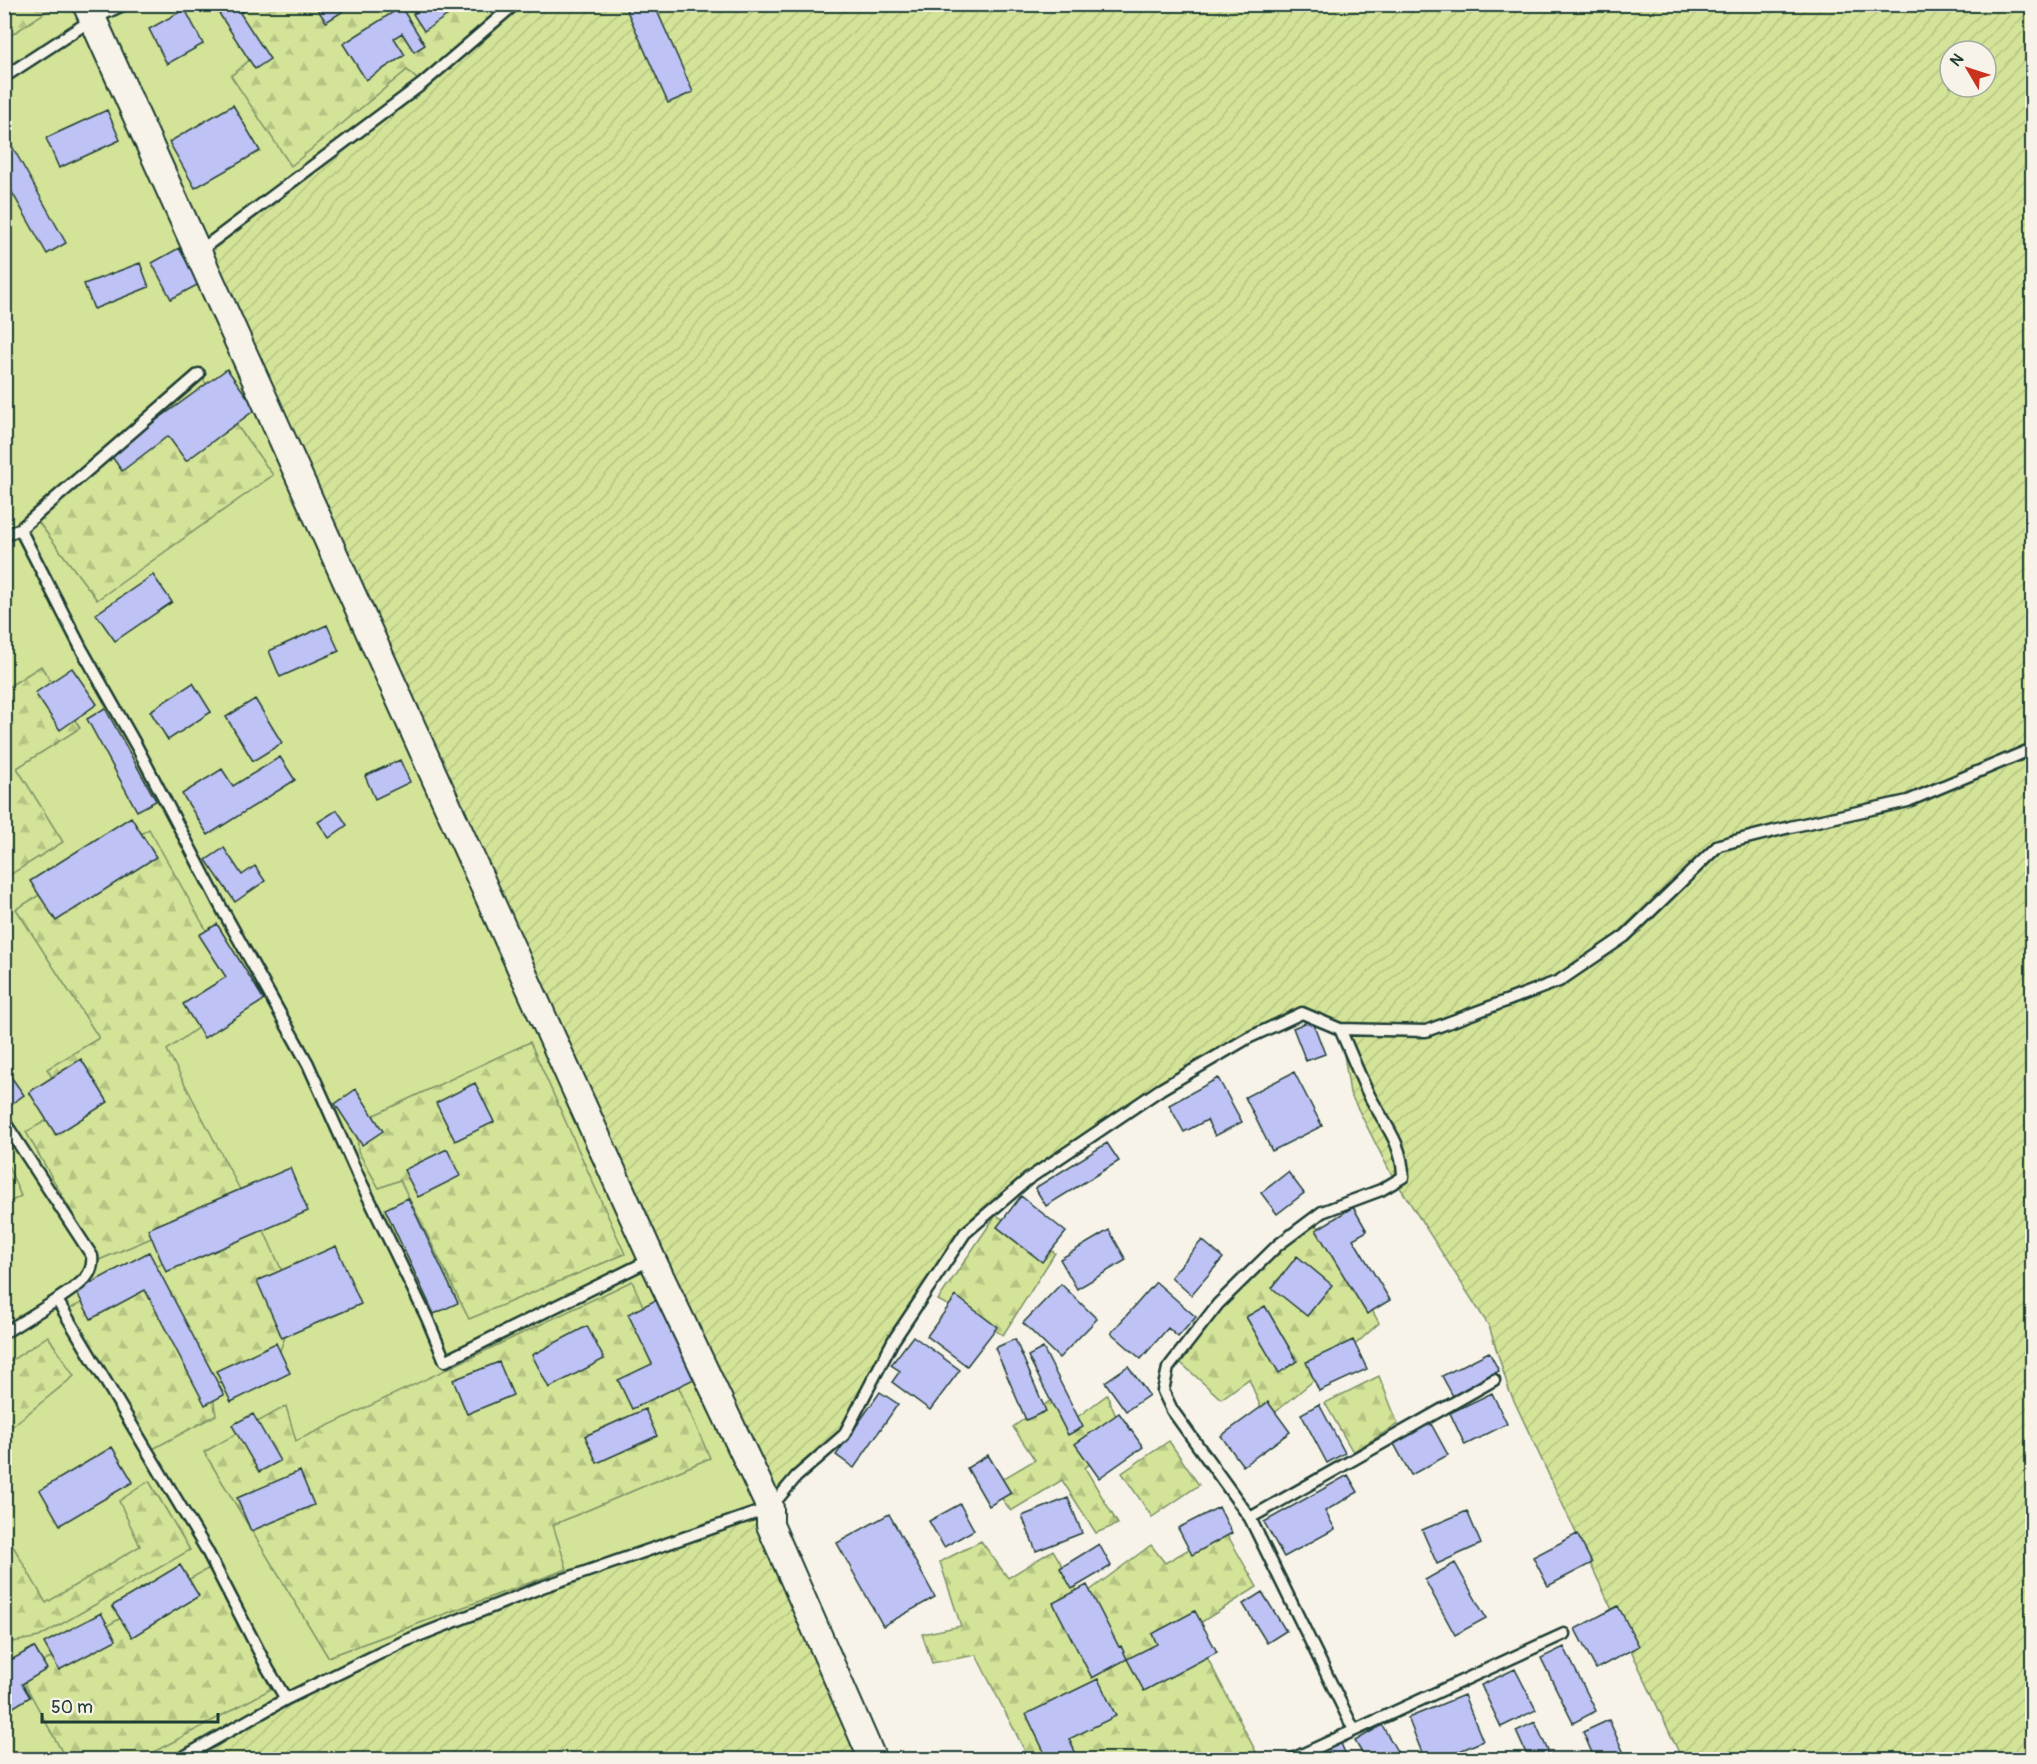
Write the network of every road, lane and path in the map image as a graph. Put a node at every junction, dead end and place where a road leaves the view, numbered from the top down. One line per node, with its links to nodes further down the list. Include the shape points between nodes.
1 (125, 4): 3 (lane)
2 (515, 4): 5 (lane, via 422,84)
3 (89, 12): 4 (lane); 5 (street)
4 (4, 77)
5 (198, 252): 12 (street)
6 (199, 374): 7 (lane)
7 (20, 528): 8 (lane); 12 (lane, via 81,648 308,1064 445,1361)
8 (4, 536)
9 (2032, 749): 10 (lane, via 1908,801 1719,845 1625,936 1558,981 1426,1031)
10 (1340, 1029): 16 (lane, via 1302,1013 1248,1038 1161,1089 1028,1179 965,1233 893,1341 844,1435 796,1478); 17 (lane, via 1370,1096 1395,1138 1403,1161 1402,1177 1381,1190 1322,1212 1278,1245 1218,1304 1186,1344 1168,1368 1163,1391 1172,1410)
11 (4, 1121): 13 (lane, via 92,1256 90,1274)
12 (652, 1259): 16 (street)
13 (57, 1300): 14 (lane); 19 (lane, via 206,1549)
14 (4, 1333)
15 (1494, 1380): 17 (lane)
16 (771, 1508): 19 (lane, via 542,1587 405,1641); 22 (street, via 770,1525)
17 (1250, 1518): 20 (lane)
18 (1564, 1634): 20 (lane)
19 (286, 1699): 21 (lane)
20 (1354, 1730): 23 (lane)
21 (178, 1760)
22 (873, 1760)
23 (1290, 1760)

